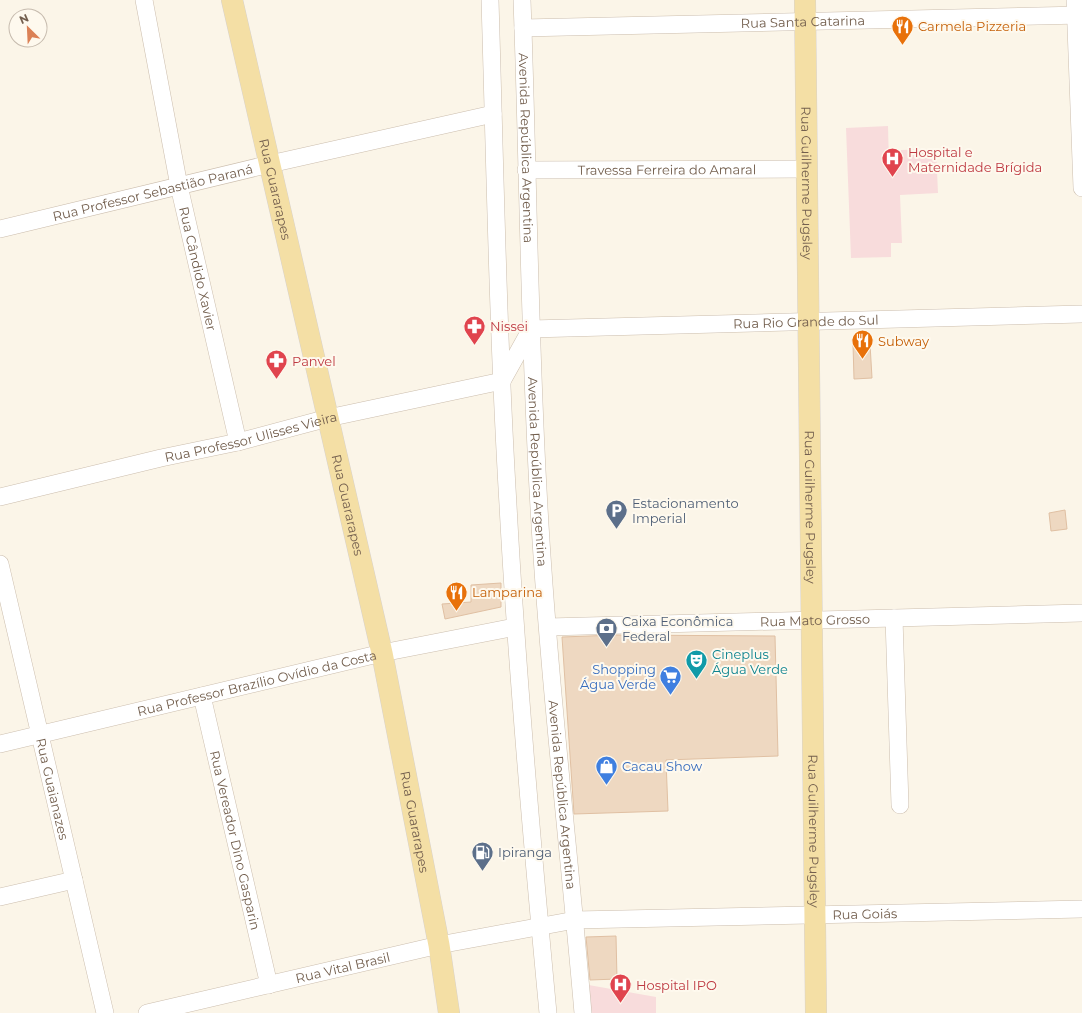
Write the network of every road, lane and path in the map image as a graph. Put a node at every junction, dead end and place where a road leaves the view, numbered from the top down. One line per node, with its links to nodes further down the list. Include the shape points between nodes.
1 (144, 0): 13 (street, Rua Cândido Xavier)
2 (232, 0): 10 (main road, Rua Guararapes)
3 (490, 0): 9 (street)
4 (522, 0): 8 (street, Avenida República Argentina)
5 (805, 0): 7 (main road, Rua Guilherme Pugsley)
6 (1077, 10): 7 (street, Rua Santa Catarina); 14 (street)
7 (805, 21): 8 (street, Rua Santa Catarina); 11 (main road, Rua Guilherme Pugsley)
8 (523, 28): 12 (street, Avenida República Argentina)
9 (493, 114): 10 (street, Rua Professor Sebastião Paraná); 19 (street)
10 (270, 164): 13 (street, Rua Professor Sebastião Paraná); 20 (main road, Rua Guararapes)
11 (807, 169): 12 (street, Travessa Ferreira do Amaral); 17 (main road, Rua Guilherme Pugsley)
12 (526, 170): 18 (street, Avenida República Argentina)
13 (179, 186): 15 (street, Rua Professor Sebastião Paraná); 21 (street, Rua Cândido Xavier)
14 (1082, 188)
15 (0, 229)
16 (1082, 314): 17 (street, Rua Rio Grande do Sul)
17 (809, 322): 18 (street, Rua Rio Grande do Sul); 26 (main road, Rua Guilherme Pugsley)
18 (531, 329): 19 (street); 28 (street, Avenida República Argentina, via 538,492)
19 (502, 381): 20 (street, Rua Professor Ulisses Vieira); 27 (street)
20 (328, 418): 21 (street, Rua Professor Ulisses Vieira); 29 (main road, Rua Guararapes)
21 (238, 442): 22 (street, Rua Professor Ulisses Vieira)
22 (0, 497)
23 (0, 564): 31 (street, Rua Guaianazes)
24 (1082, 613): 25 (street, Rua Mato Grosso)
25 (894, 618): 26 (street, Rua Mato Grosso); 33 (street)
26 (812, 620): 28 (street, Rua Mato Grosso); 37 (main road, Rua Guilherme Pugsley)
27 (515, 627): 29 (street, Rua Professor Brazílio Ovídio da Costa); 39 (street)
28 (548, 627): 38 (street, Avenida República Argentina)
29 (382, 653): 30 (street, Rua Professor Brazílio Ovídio da Costa); 40 (main road, Rua Guararapes)
30 (202, 696): 31 (street, Rua Professor Brazílio Ovídio da Costa); 41 (street, Rua Vereador Dino Gasparin)
31 (40, 733): 32 (street, Rua Professor Brazílio Ovídio da Costa); 34 (street, Rua Guaianazes)
32 (0, 744)
33 (900, 805)
34 (74, 880): 35 (street); 42 (street, Rua Guaianazes)
35 (0, 896)
36 (1082, 909): 37 (street, Rua Goiás)
37 (816, 915): 38 (street, Rua Goiás); 47 (main road, Rua Guilherme Pugsley)
38 (575, 920): 39 (street, Rua Goiás); 46 (street, Avenida República Argentina)
39 (540, 926): 40 (street, Rua Vital Brasil); 45 (street)
40 (439, 945): 41 (street, Rua Vital Brasil); 44 (main road, Rua Guararapes)
41 (270, 984): 43 (street, Rua Vital Brasil)
42 (104, 1013)
43 (147, 1013)
44 (449, 1013)
45 (548, 1013)
46 (583, 1013)
47 (816, 1013)

